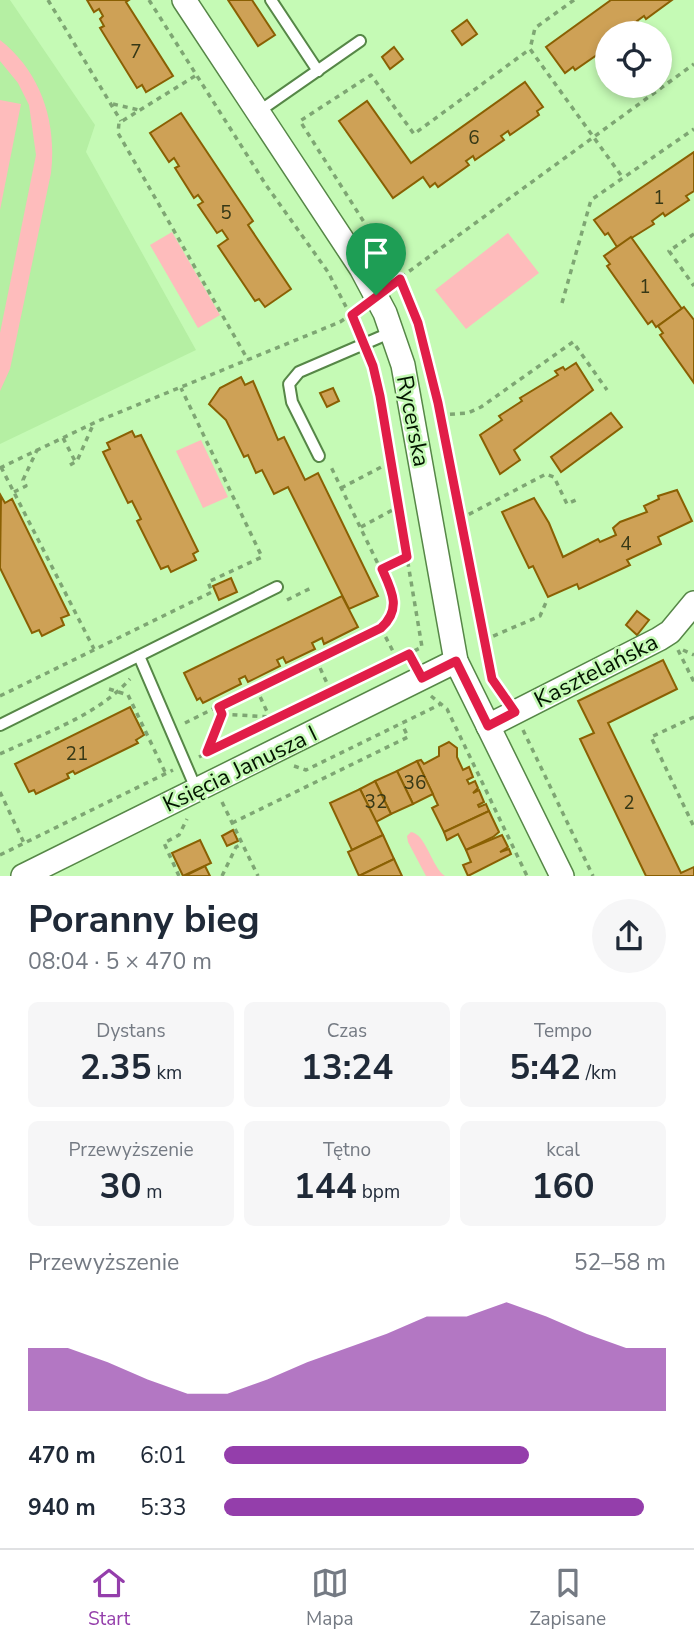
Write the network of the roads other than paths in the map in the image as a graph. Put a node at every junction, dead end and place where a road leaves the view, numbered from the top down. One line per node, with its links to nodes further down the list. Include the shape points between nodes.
1 (184, 0): 5 (street, Rycerska)
2 (271, 0): 4 (lane)
3 (360, 41): 4 (lane)
4 (318, 71): 5 (lane)
5 (258, 112): 6 (street, Rycerska, via 376,295)
6 (392, 332): 7 (lane, via 299,372 289,384 292,402); 11 (street, Rycerska, via 411,405)
7 (318, 456)
8 (276, 587): 10 (lane)
9 (694, 603): 13 (street, Kasztelańska, via 659,639)
10 (139, 656): 12 (lane); 14 (lane, via 184,764)
11 (456, 661): 13 (street, Rycerska); 14 (street, Księcia Janusza I)
12 (0, 725)
13 (488, 726): 16 (street, Rycerska)
14 (193, 801): 15 (street, Księcia Janusza I)
15 (23, 876)
16 (562, 876)

